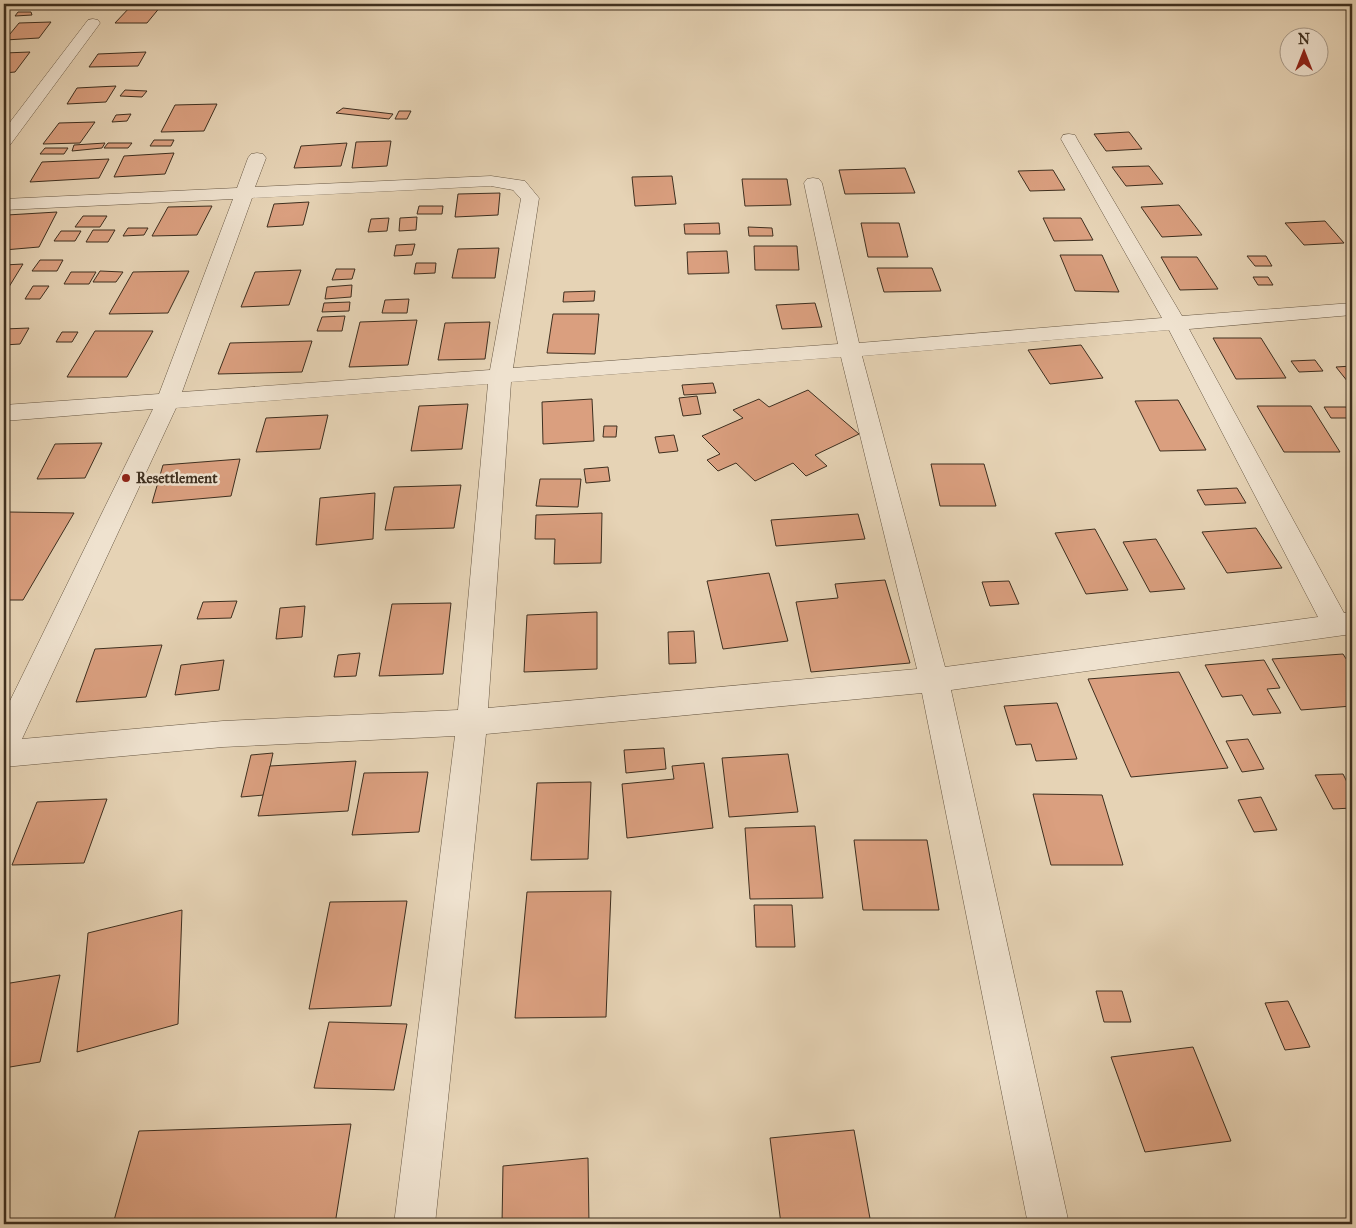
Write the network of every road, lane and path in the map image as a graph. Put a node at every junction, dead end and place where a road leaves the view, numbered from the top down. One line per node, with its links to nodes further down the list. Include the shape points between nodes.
1 (93, 23): 3 (street)
2 (1069, 139): 9 (street)
3 (4, 141)
4 (257, 158): 6 (street)
5 (813, 182): 10 (street)
6 (243, 194): 7 (street); 11 (street, via 481,181 519,185 530,198); 12 (street)
7 (4, 204)
8 (1352, 309): 9 (street)
9 (1176, 324): 10 (street); 14 (street)
10 (850, 350): 11 (street); 15 (street)
11 (500, 376): 12 (street); 16 (street)
12 (168, 401): 13 (street); 17 (street)
13 (4, 413)
14 (1344, 624): 15 (street)
15 (934, 680): 16 (street); 20 (street)
16 (472, 722): 18 (street, via 223,734); 19 (street)
17 (4, 744)
18 (4, 754)
19 (414, 1224)
20 (1049, 1224)

